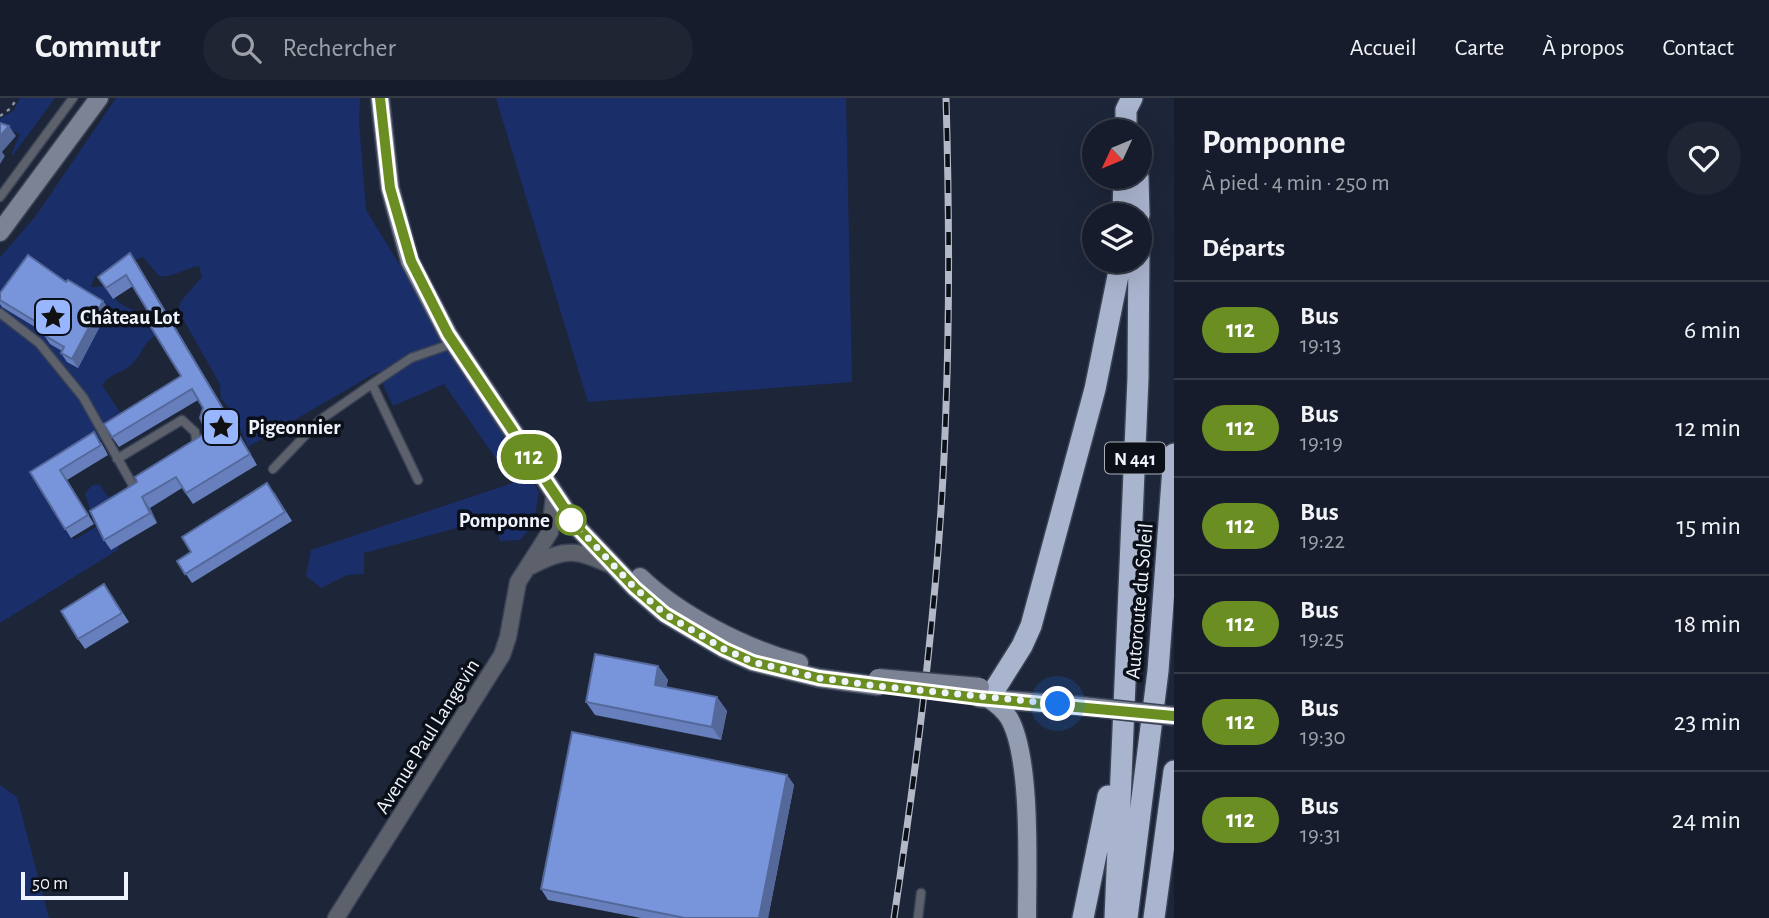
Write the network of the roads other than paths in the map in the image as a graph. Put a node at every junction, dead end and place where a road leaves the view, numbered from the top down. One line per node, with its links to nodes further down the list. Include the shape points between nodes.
1 (73, 98): 8 (lane)
2 (99, 98): 9 (main road)
3 (380, 98): 13 (main road, via 390,188 411,261)
4 (389, 98): 25 (main road, via 402,194 414,246 432,287 581,516 643,581 722,633 791,661)
5 (1134, 98): 6 (highway); 7 (highway)
6 (1126, 119)
7 (1136, 119)
8 (0, 197)
9 (0, 232)
10 (1119, 273): 26 (highway, via 1095,389 1031,625 1022,646)
11 (1139, 273): 24 (highway, N 441)
12 (0, 313): 17 (lane, via 39,343 83,397)
13 (454, 343): 14 (lane, via 411,358); 21 (main road)
14 (372, 384): 18 (lane, via 320,420); 20 (lane)
15 (189, 450): 17 (lane, via 197,445 195,432 182,420)
16 (1174, 454): 37 (highway, Autoroute du Soleil, via 1158,671)
17 (117, 459): 19 (lane, via 133,487)
18 (273, 469)
19 (142, 480)
20 (418, 480)
21 (554, 496): 22 (main road); 23 (street, Avenue Paul Langevin, via 550,532)
22 (611, 565): 23 (street, via 580,552 564,552); 25 (main road, via 665,614 753,662 819,678)
23 (529, 567): 32 (street, Avenue Paul Langevin, via 518,582 502,655)
24 (1125, 672): 35 (highway, via 1105,818); 36 (highway, N 441)
25 (878, 682): 26 (main road, bridge)
26 (986, 693): 27 (main road); 34 (main road, via 1008,715 1019,747)
27 (1082, 702): 28 (main road); 29 (main road, bridge)
28 (1174, 708)
29 (1174, 716)
30 (1174, 771): 38 (highway)
31 (921, 893): 33 (lane)
32 (336, 918)
33 (918, 918)
34 (1027, 918)
35 (1083, 918)
36 (1115, 918)
37 (1127, 918)
38 (1154, 918)

